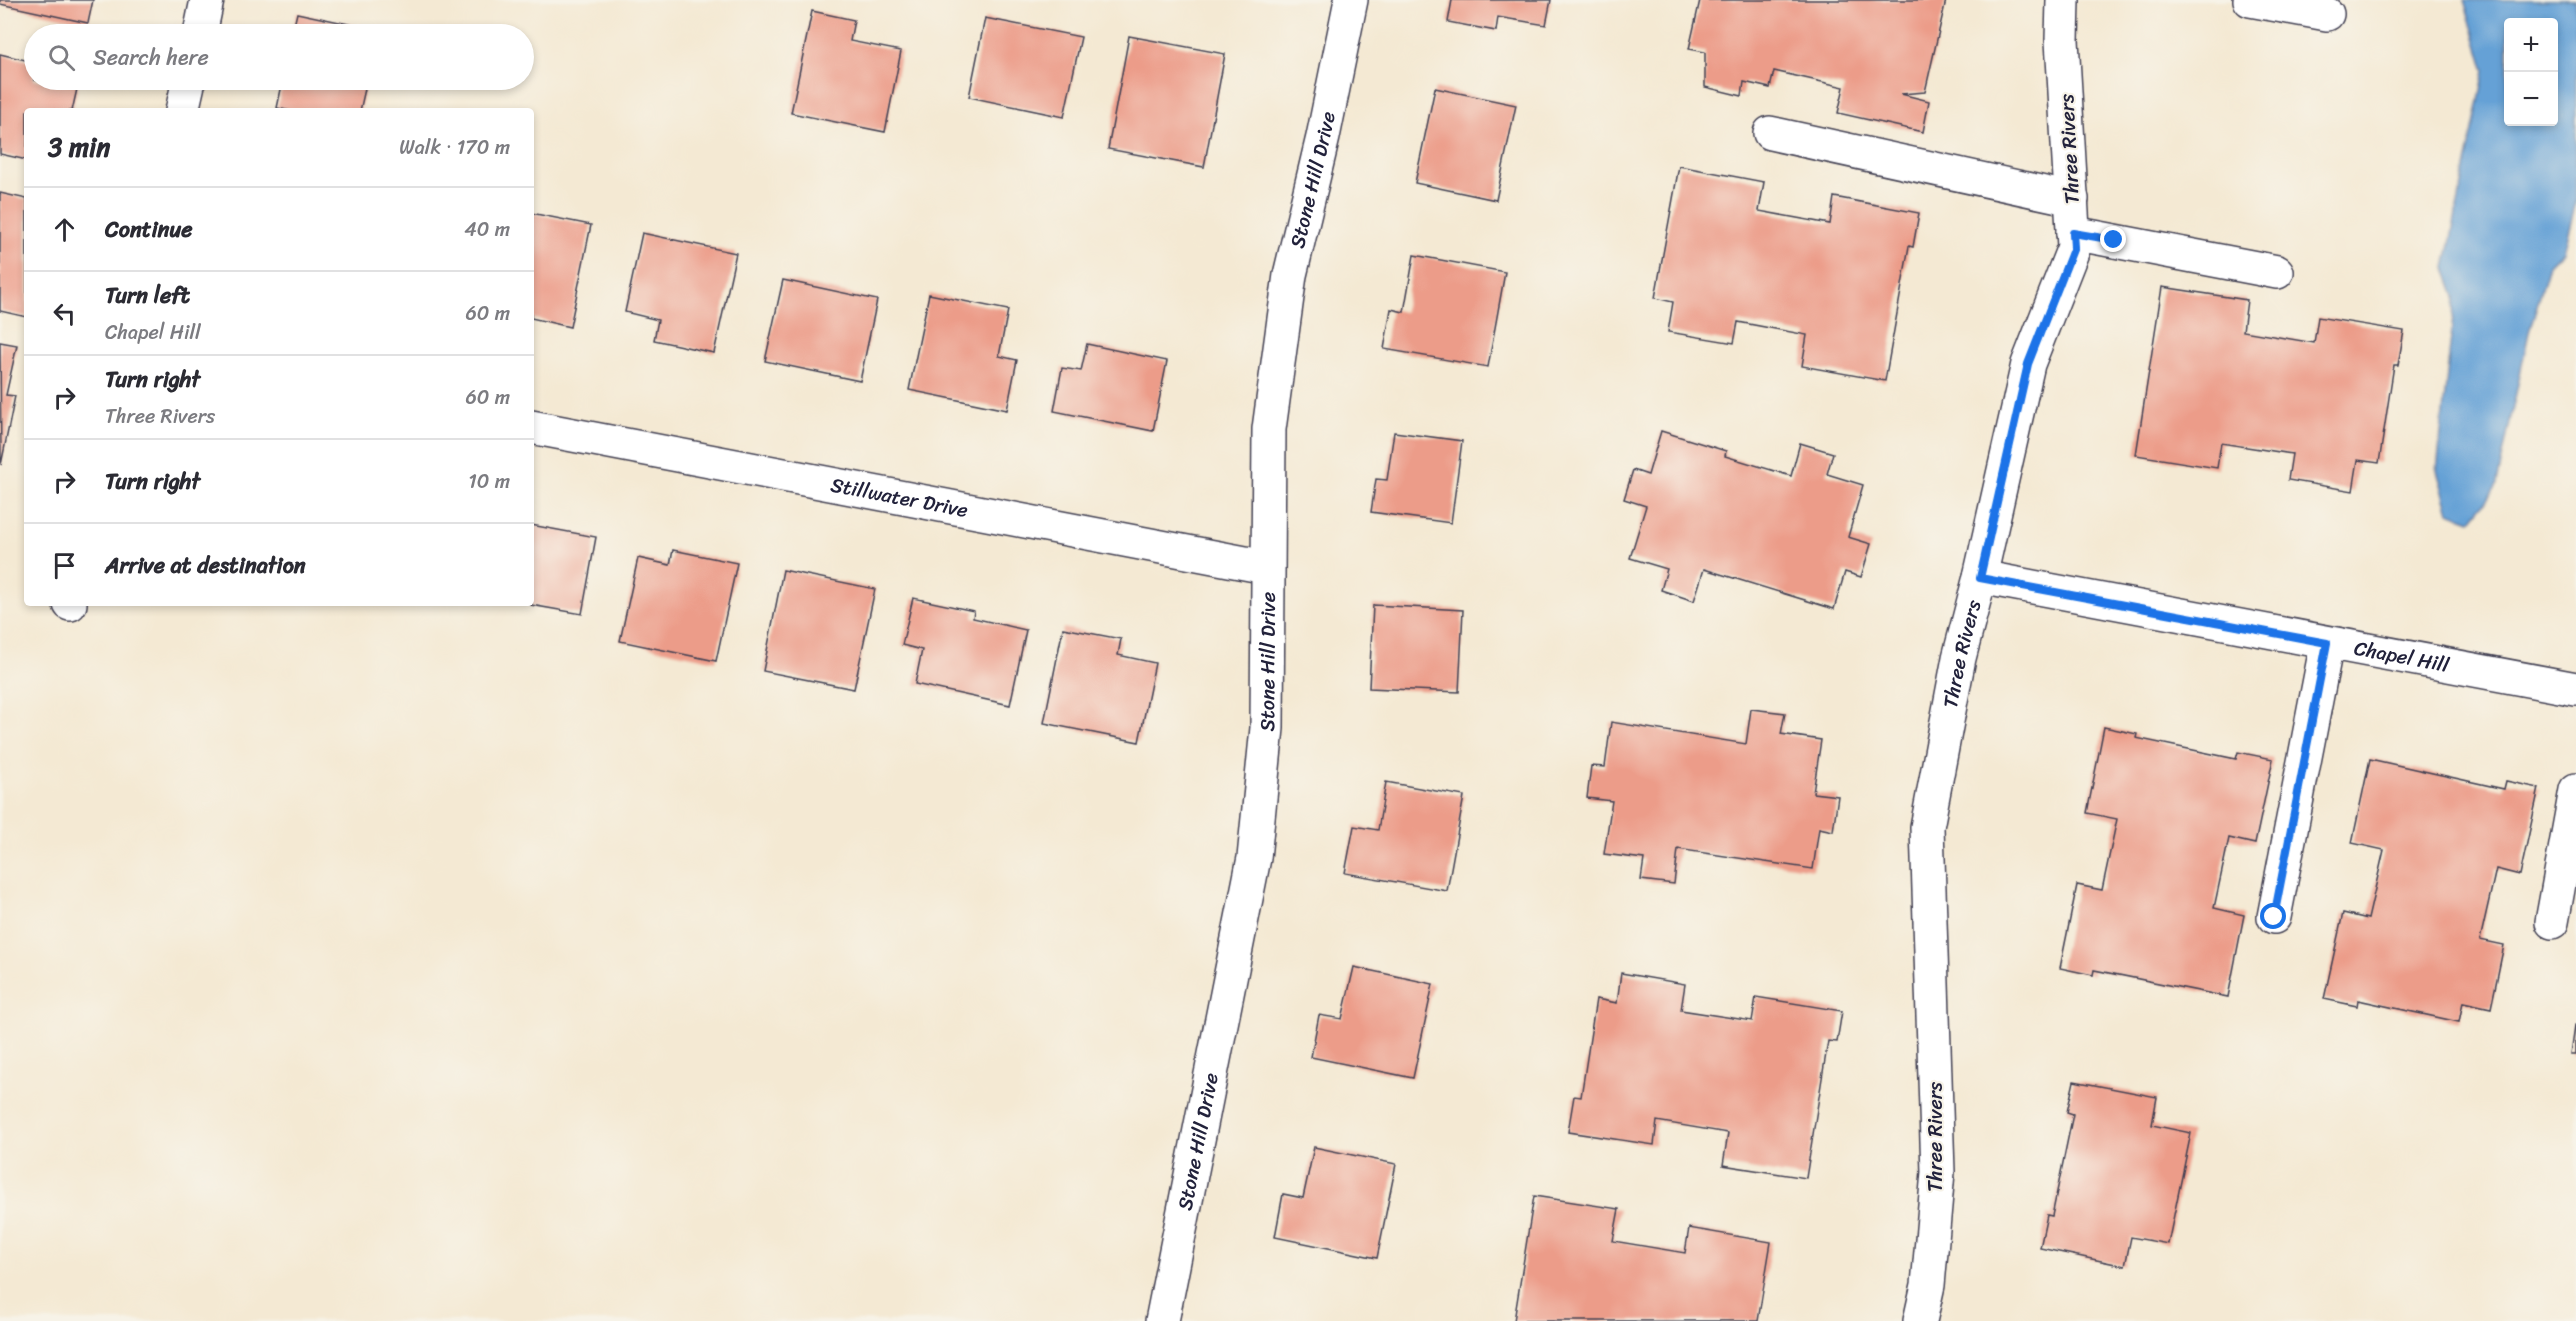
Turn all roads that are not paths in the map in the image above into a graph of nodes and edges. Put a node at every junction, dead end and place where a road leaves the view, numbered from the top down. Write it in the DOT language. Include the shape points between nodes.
graph roads {
  1 [pos="207,0"];
  2 [pos="1351,0"];
  3 [pos="2063,0"];
  4 [pos="2250,0"];
  5 [pos="2326,14"];
  6 [pos="202,24"];
  7 [pos="187,90"];
  8 [pos="183,108"];
  9 [pos="1770,133"];
  10 [pos="2072,199"];
  11 [pos="2073,233"];
  12 [pos="2277,272"];
  13 [pos="534,428"];
  14 [pos="1266,567"];
  15 [pos="1980,578"];
  16 [pos="2327,643"];
  17 [pos="2576,689"];
  18 [pos="2576,790"];
  19 [pos="2274,917"];
  20 [pos="2552,922"];
  21 [pos="1162,1321"];
  22 [pos="1920,1321"];
  1 -- 6 [label="street"];
  2 -- 14 [label="street, Stone Hill Drive" via="1290,275 1269,429"];
  3 -- 10 [label="street, Three Rivers"];
  4 -- 5 [label="street"];
  7 -- 8 [label="street"];
  9 -- 10 [label="street"];
  10 -- 11 [label="street, Three Rivers"];
  11 -- 12 [label="street"];
  11 -- 15 [label="street, Three Rivers" via="2074,247 2028,364"];
  13 -- 14 [label="street, Stillwater Drive"];
  14 -- 21 [label="street, Stone Hill Drive" via="1267,728 1254,858"];
  15 -- 16 [label="street, Chapel Hill"];
  15 -- 22 [label="street, Three Rivers" via="1959,657 1927,827 1938,1172 1928,1284"];
  16 -- 17 [label="street, Chapel Hill"];
  16 -- 19 [label="street"];
  18 -- 20 [label="street"];
}
